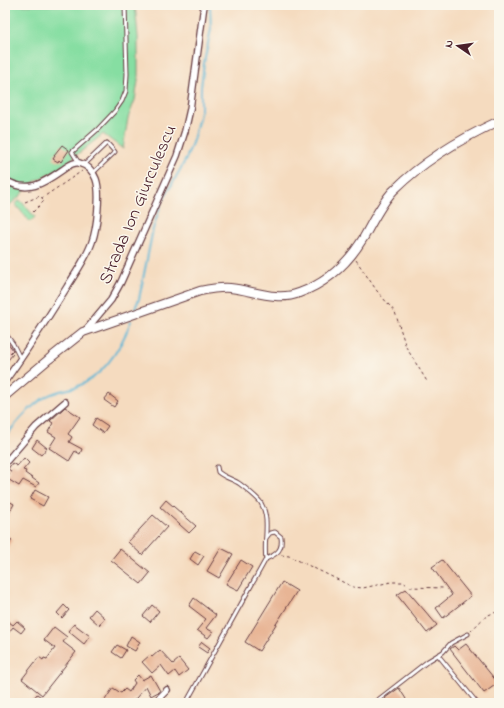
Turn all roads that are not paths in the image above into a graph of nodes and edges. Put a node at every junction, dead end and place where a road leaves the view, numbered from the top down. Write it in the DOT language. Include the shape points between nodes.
graph roads {
  1 [pos="125,5"];
  2 [pos="204,5"];
  3 [pos="499,120"];
  4 [pos="83,165"];
  5 [pos="93,173"];
  6 [pos="5,180"];
  7 [pos="83,332"];
  8 [pos="5,333"];
  9 [pos="21,360"];
  10 [pos="5,381"];
  11 [pos="5,396"];
  12 [pos="65,402"];
  13 [pos="5,463"];
  14 [pos="218,467"];
  15 [pos="265,541"];
  16 [pos="266,559"];
  17 [pos="468,634"];
  18 [pos="438,655"];
  19 [pos="167,690"];
  20 [pos="154,703"];
  21 [pos="186,703"];
  22 [pos="374,703"];
  23 [pos="476,703"];
  1 -- 4 [label="lane" via="126,91 115,112 72,152"];
  2 -- 7 [label="street, Strada Ion Giurculescu" via="190,109 177,156 121,282 111,300"];
  3 -- 7 [label="main road" via="462,140 397,188 381,207 353,254 326,279 314,286 297,294 285,296 214,288"];
  4 -- 5 [label="street"];
  4 -- 5 [label="lane" via="107,143 115,152"];
  4 -- 6 [label="street" via="73,163 37,185 16,186"];
  5 -- 9 [label="street" via="98,189 98,210 92,242 80,266"];
  7 -- 11 [label="main road"];
  8 -- 9 [label="lane"];
  9 -- 10 [label="street"];
  12 -- 13 [label="street" via="36,427"];
  14 -- 15 [label="lane" via="218,472 240,483 261,502 266,516"];
  15 -- 16 [label="lane"];
  15 -- 16 [label="lane" via="270,533 275,532 282,537 277,554"];
  16 -- 21 [label="lane"];
  17 -- 18 [label="lane"];
  18 -- 22 [label="lane"];
  18 -- 23 [label="lane"];
  19 -- 20 [label="street"];
}
